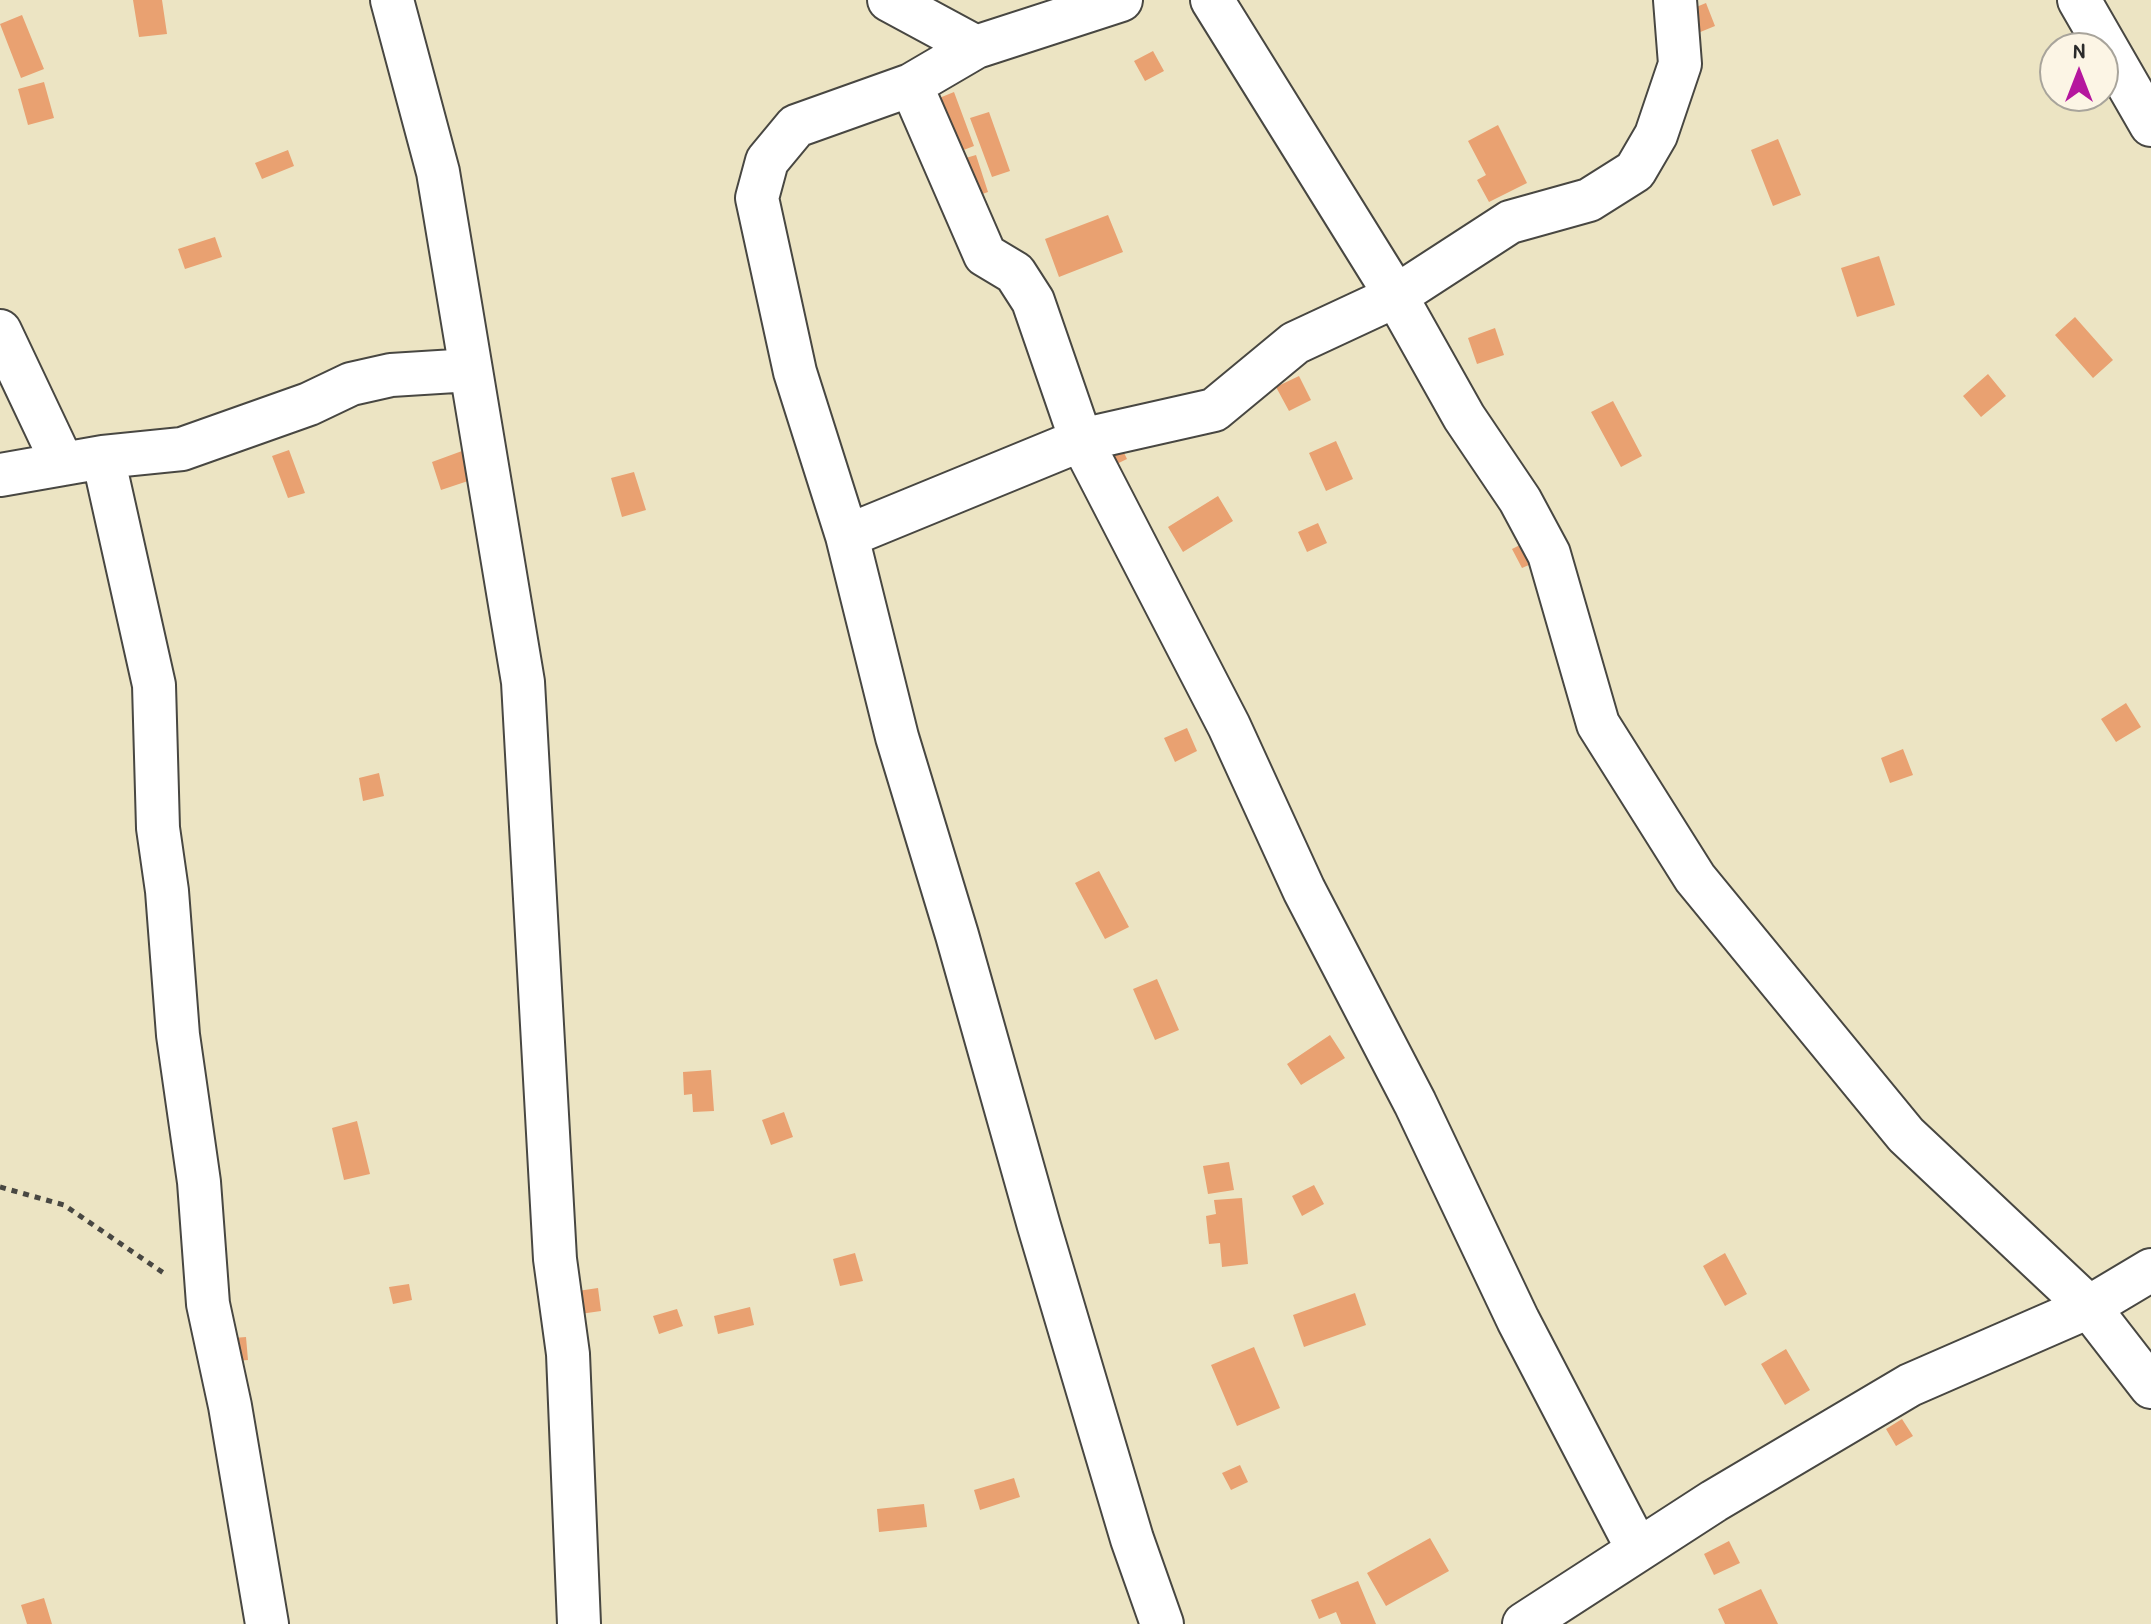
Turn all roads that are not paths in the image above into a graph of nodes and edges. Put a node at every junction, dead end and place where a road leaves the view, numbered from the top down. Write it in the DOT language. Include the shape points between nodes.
graph roads {
  1 [pos="392,0"];
  2 [pos="889,0"];
  3 [pos="1121,0"];
  4 [pos="1212,0"];
  5 [pos="1675,0"];
  6 [pos="2079,0"];
  7 [pos="976,47"];
  8 [pos="911,85"];
  9 [pos="2151,125"];
  10 [pos="1396,296"];
  11 [pos="0,331"];
  12 [pos="471,370"];
  13 [pos="1081,440"];
  14 [pos="83,460"];
  15 [pos="0,475"];
  16 [pos="847,536"];
  17 [pos="2151,1270"];
  18 [pos="2089,1307"];
  19 [pos="2151,1387"];
  20 [pos="1638,1550"];
  21 [pos="267,1624"];
  22 [pos="579,1624"];
  23 [pos="1162,1624"];
  24 [pos="1524,1624"];
  1 -- 12 [label="street" via="438,172"];
  2 -- 7 [label="street"];
  3 -- 7 [label="street"];
  4 -- 10 [label="street"];
  5 -- 10 [label="street" via="1680,64 1656,135 1635,171 1589,200 1510,222"];
  6 -- 9 [label="street"];
  7 -- 8 [label="street"];
  8 -- 13 [label="street" via="985,255 1015,273 1033,301"];
  8 -- 16 [label="street" via="796,126 767,161 757,198 795,372"];
  10 -- 13 [label="street" via="1295,343 1214,410"];
  10 -- 18 [label="street" via="1549,554 1598,724 1695,878 1906,1135"];
  11 -- 14 [label="street"];
  12 -- 14 [label="street" via="391,375 351,384 182,449"];
  12 -- 22 [label="street" via="523,682 555,1259 568,1354"];
  13 -- 16 [label="street"];
  13 -- 20 [label="street" via="1229,726 1304,890 1415,1103 1518,1320"];
  14 -- 15 [label="street"];
  14 -- 21 [label="street" via="154,685 158,828 208,1304"];
  16 -- 23 [label="street" via="897,737 1132,1539"];
  17 -- 18 [label="street"];
  18 -- 19 [label="street"];
  18 -- 20 [label="street" via="1910,1385"];
  20 -- 24 [label="street"];
}
